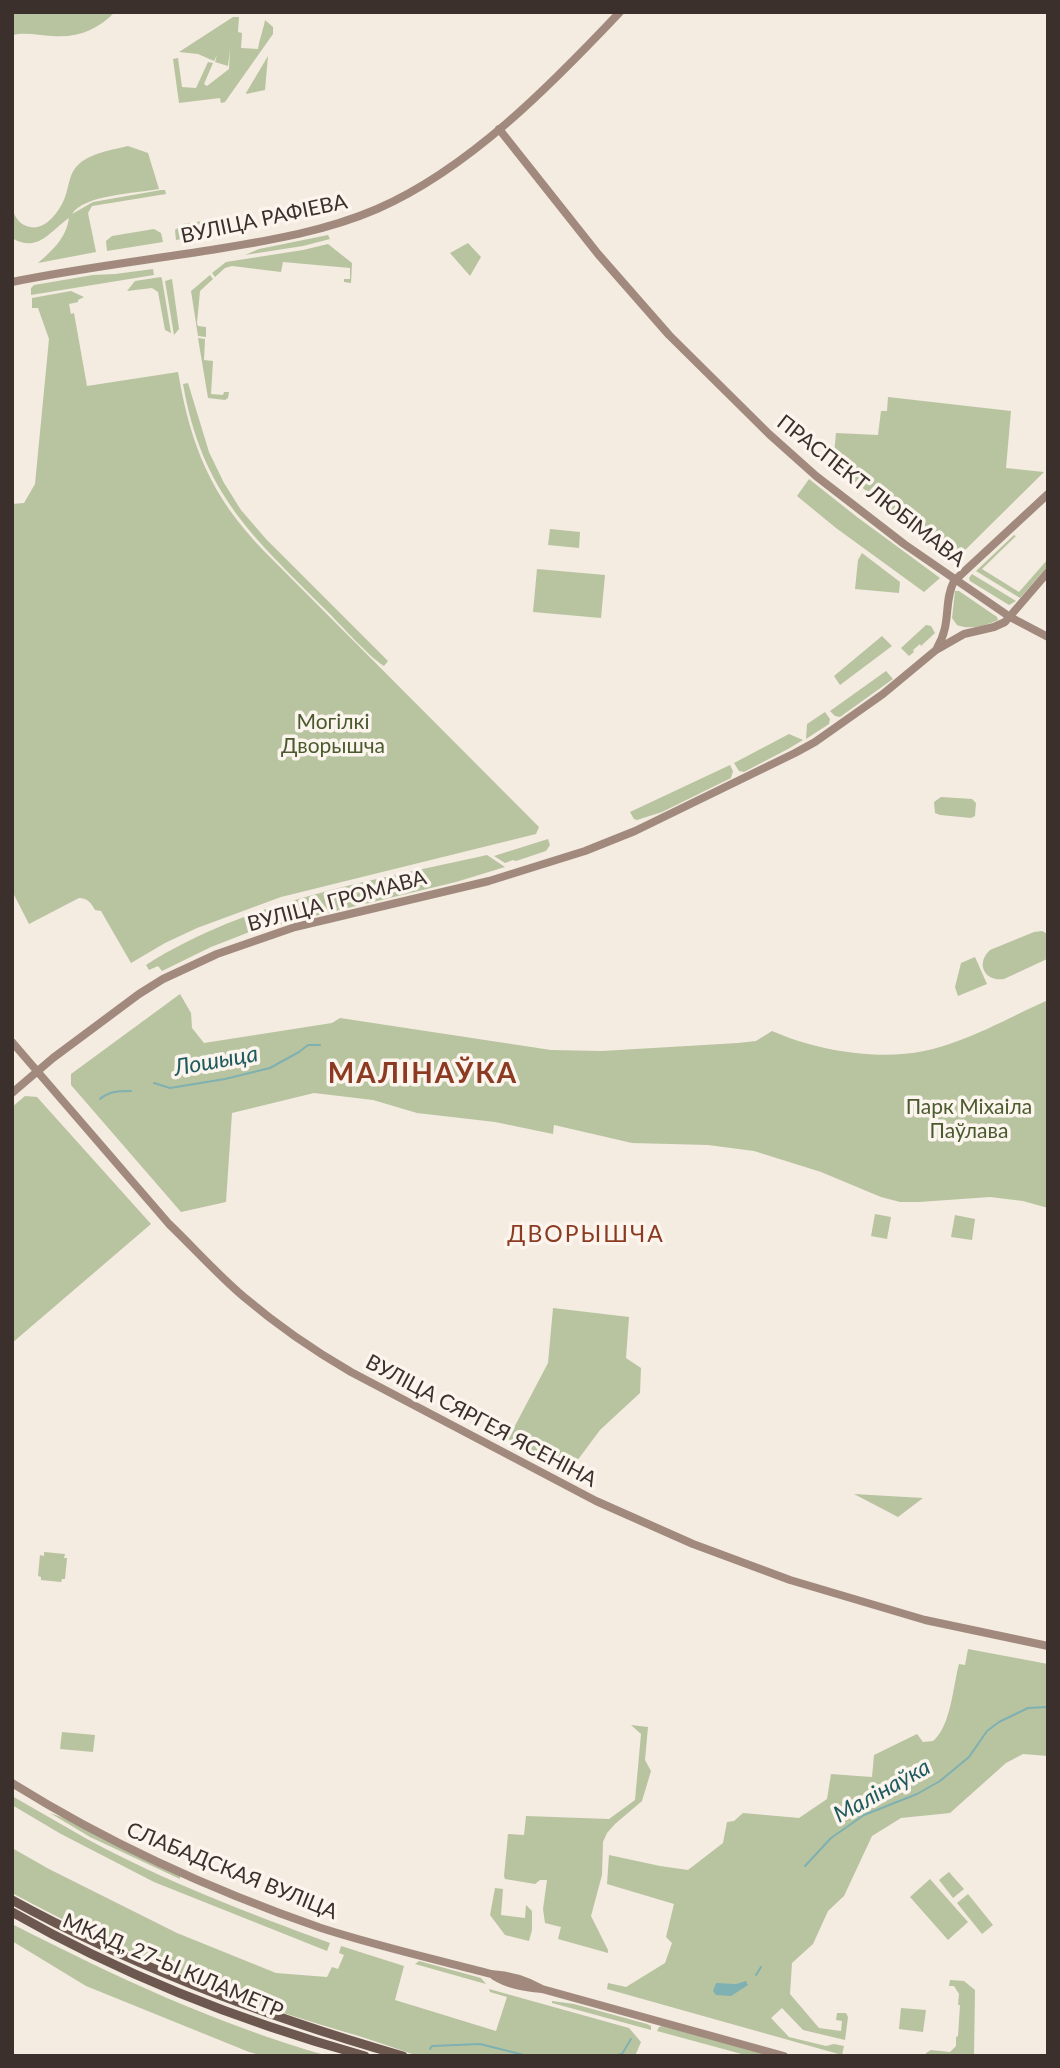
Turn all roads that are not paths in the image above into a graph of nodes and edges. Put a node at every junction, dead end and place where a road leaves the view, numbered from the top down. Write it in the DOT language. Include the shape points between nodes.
graph roads {
  1 [pos="620,12"];
  2 [pos="499,129"];
  3 [pos="12,282"];
  4 [pos="1048,494"];
  5 [pos="1048,572"];
  6 [pos="955,580"];
  7 [pos="948,611"];
  8 [pos="1010,617"];
  9 [pos="969,632"];
  10 [pos="1048,637"];
  11 [pos="936,650"];
  12 [pos="12,1042"];
  13 [pos="37,1071"];
  14 [pos="12,1093"];
  15 [pos="1048,1646"];
  16 [pos="12,1783"];
  17 [pos="12,1900"];
  18 [pos="12,1912"];
  19 [pos="365,2056"];
  20 [pos="403,2056"];
  21 [pos="784,2056"];
  1 -- 2 [label="main road, ВУЛІЦА РАФІЕВА"];
  2 -- 3 [label="main road, ВУЛІЦА РАФІЕВА" via="408,194 344,222 242,245"];
  2 -- 6 [label="main road, ПРАСПЕКТ ЛЮБІМАВА" via="598,254 684,352 813,473"];
  4 -- 6 [label="main road"];
  5 -- 8 [label="main road"];
  6 -- 7 [label="main road"];
  6 -- 8 [label="main road, ПРАСПЕКТ ЛЮБІМАВА"];
  7 -- 9 [label="main road" via="955,627"];
  7 -- 11 [label="main road" via="946,630"];
  8 -- 9 [label="main road, ВУЛІЦА ГРОМАВА" via="1000,625"];
  8 -- 10 [label="main road, ПРАСПЕКТ ЛЮБІМАВА"];
  9 -- 11 [label="main road, ВУЛІЦА ГРОМАВА"];
  11 -- 13 [label="main road, ВУЛІЦА ГРОМАВА" via="801,750 635,831 489,881 295,927 217,954 139,994"];
  12 -- 13 [label="main road, ВУЛІЦА СЯРГЕЯ ЯСЕНІНА"];
  13 -- 14 [label="main road, ВУЛІЦА ГРОМАВА"];
  13 -- 15 [label="main road, ВУЛІЦА СЯРГЕЯ ЯСЕНІНА" via="169,1224 242,1295 362,1379 596,1501 693,1544 790,1580 913,1616"];
  16 -- 21 [label="main road, СЛАБАДСКАЯ ВУЛІЦА" via="106,1837 263,1906 372,1944 504,1975"];
  17 -- 20 [label="highway, МКАД, 27-Ы КІЛАМЕТР" via="87,1939 215,1995"];
  18 -- 19 [label="highway, МКАД, 27-Ы КІЛАМЕТР" via="60,1939 206,2003"];
}
